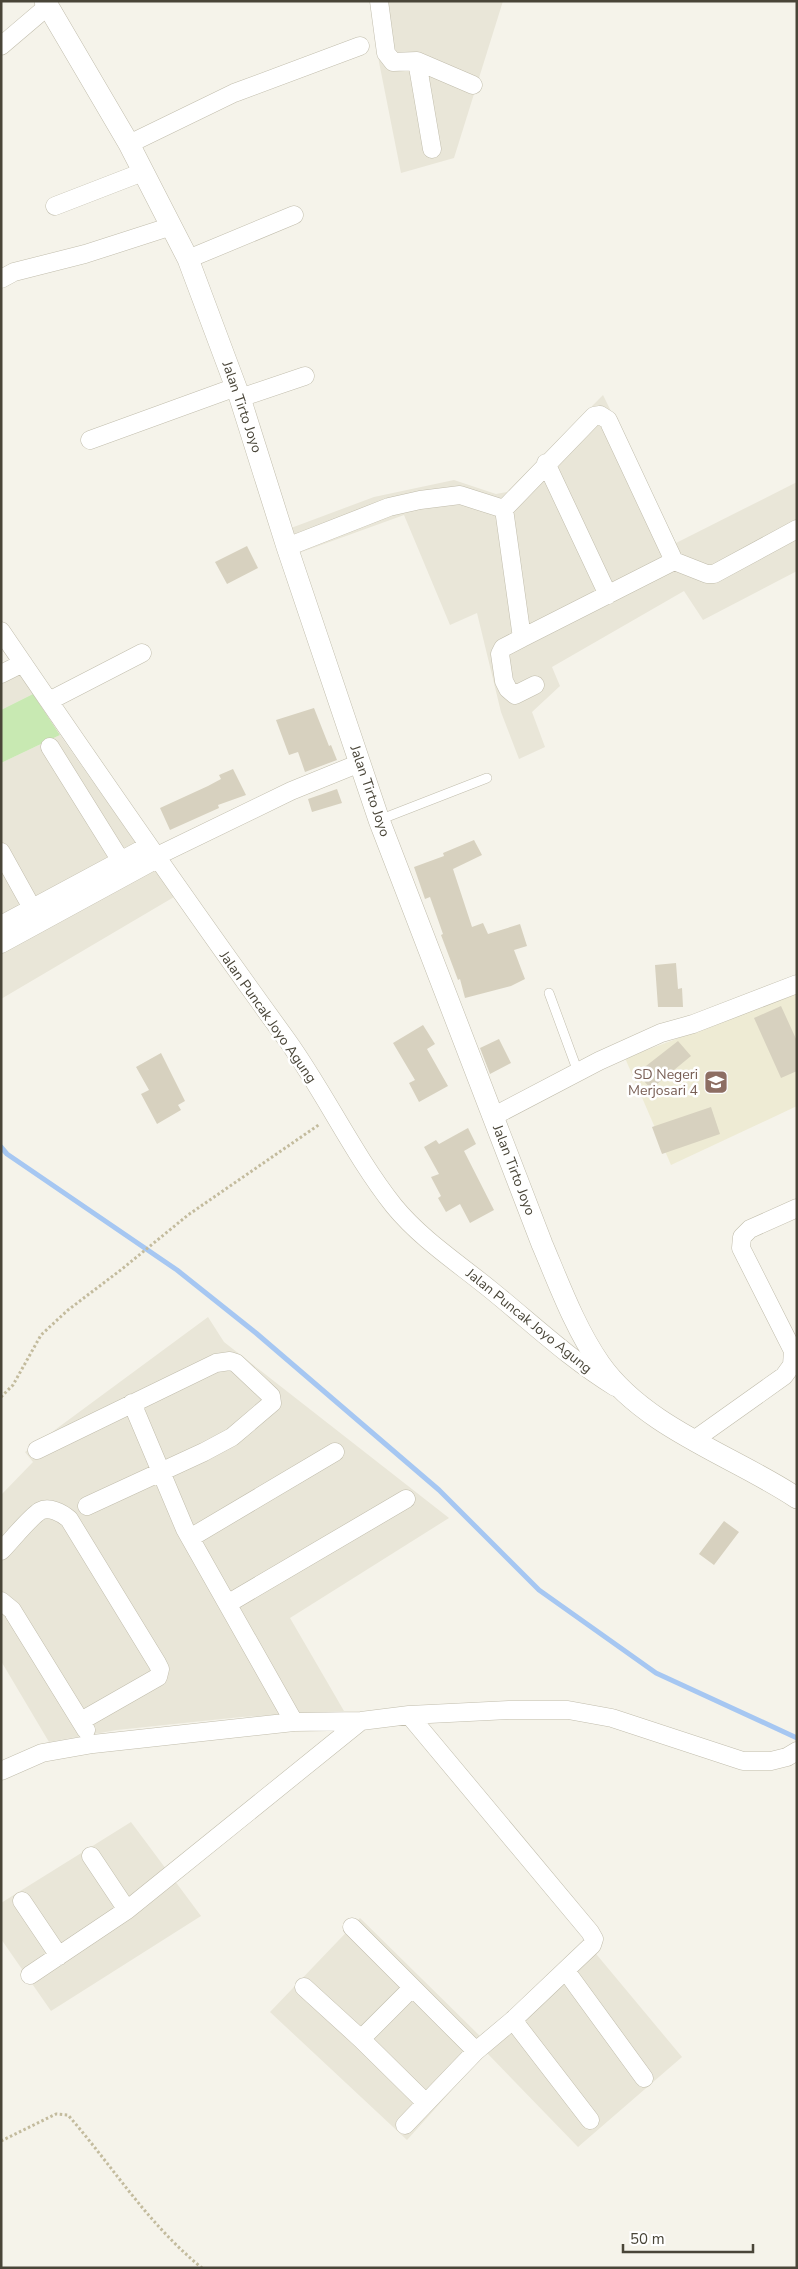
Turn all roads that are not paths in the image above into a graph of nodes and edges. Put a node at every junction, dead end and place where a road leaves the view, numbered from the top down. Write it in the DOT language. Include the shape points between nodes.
graph roads {
  1 [pos="379,1"];
  2 [pos="47,4"];
  3 [pos="1,46"];
  4 [pos="360,46"];
  5 [pos="417,61"];
  6 [pos="473,85"];
  7 [pos="129,144"];
  8 [pos="432,149"];
  9 [pos="144,172"];
  10 [pos="55,206"];
  11 [pos="294,215"];
  12 [pos="172,226"];
  13 [pos="188,259"];
  14 [pos="1,279"];
  15 [pos="305,376"];
  16 [pos="238,393"];
  17 [pos="90,440"];
  18 [pos="546,463"];
  19 [pos="504,509"];
  20 [pos="797,528"];
  21 [pos="286,547"];
  22 [pos="674,561"];
  23 [pos="608,595"];
  24 [pos="1,631"];
  25 [pos="522,638"];
  26 [pos="142,653"];
  27 [pos="23,663"];
  28 [pos="1,674"];
  29 [pos="535,685"];
  30 [pos="49,701"];
  31 [pos="50,747"];
  32 [pos="360,764"];
  33 [pos="487,778"];
  34 [pos="379,820"];
  35 [pos="1,852"];
  36 [pos="154,854"];
  37 [pos="121,861"];
  38 [pos="37,916"];
  39 [pos="1,925"];
  40 [pos="1,944"];
  41 [pos="797,984"];
  42 [pos="549,994"];
  43 [pos="578,1072"];
  44 [pos="494,1116"];
  45 [pos="797,1208"];
  46 [pos="628,1395"];
  47 [pos="132,1403"];
  48 [pos="694,1440"];
  49 [pos="38,1450"];
  50 [pos="335,1452"];
  51 [pos="161,1472"];
  52 [pos="797,1498"];
  53 [pos="406,1499"];
  54 [pos="87,1506"];
  55 [pos="190,1538"];
  56 [pos="1,1551"];
  57 [pos="1,1601"];
  58 [pos="229,1603"];
  59 [pos="409,1715"];
  60 [pos="81,1720"];
  61 [pos="362,1721"];
  62 [pos="294,1722"];
  63 [pos="93,1744"];
  64 [pos="797,1751"];
  65 [pos="1,1771"];
  66 [pos="91,1856"];
  67 [pos="22,1901"];
  68 [pos="127,1910"];
  69 [pos="352,1927"];
  70 [pos="59,1956"];
  71 [pos="566,1971"];
  72 [pos="30,1976"];
  73 [pos="304,1987"];
  74 [pos="412,1988"];
  75 [pos="513,2020"];
  76 [pos="361,2039"];
  77 [pos="476,2051"];
  78 [pos="644,2078"];
  79 [pos="426,2103"];
  80 [pos="590,2120"];
  81 [pos="405,2125"];
  1 -- 5 [label="street" via="389,59 393,62"];
  2 -- 3 [label="street"];
  2 -- 7 [label="street, Jalan Tirto Joyo"];
  4 -- 7 [label="street" via="234,93"];
  5 -- 6 [label="street"];
  5 -- 8 [label="street"];
  7 -- 9 [label="street, Jalan Tirto Joyo"];
  9 -- 10 [label="street"];
  9 -- 12 [label="street, Jalan Tirto Joyo"];
  11 -- 13 [label="street"];
  12 -- 13 [label="street, Jalan Tirto Joyo"];
  12 -- 14 [label="street" via="85,254 14,272"];
  13 -- 16 [label="street, Jalan Tirto Joyo"];
  15 -- 16 [label="street"];
  16 -- 17 [label="street"];
  16 -- 21 [label="street, Jalan Tirto Joyo"];
  18 -- 19 [label="street"];
  18 -- 22 [label="street" via="594,416 604,416"];
  18 -- 23 [label="street"];
  19 -- 21 [label="street" via="460,495 420,500 390,507"];
  19 -- 25 [label="street"];
  20 -- 22 [label="street" via="714,574"];
  21 -- 32 [label="street, Jalan Tirto Joyo"];
  22 -- 23 [label="street"];
  23 -- 25 [label="street"];
  24 -- 27 [label="street, Jalan Puncak Joyo Agung"];
  25 -- 29 [label="street" via="503,648 500,654 504,681 515,695"];
  26 -- 30 [label="street"];
  27 -- 28 [label="street"];
  27 -- 30 [label="street, Jalan Puncak Joyo Agung"];
  30 -- 36 [label="street, Jalan Puncak Joyo Agung"];
  31 -- 37 [label="street"];
  32 -- 34 [label="street, Jalan Tirto Joyo"];
  32 -- 36 [label="street" via="291,790"];
  33 -- 34 [label="lane"];
  34 -- 44 [label="street, Jalan Tirto Joyo"];
  35 -- 38 [label="street"];
  36 -- 37 [label="street"];
  36 -- 38 [label="street"];
  36 -- 46 [label="street, Jalan Puncak Joyo Agung" via="301,1060 333,1115 395,1206 412,1225 563,1352"];
  37 -- 38 [label="street"];
  38 -- 39 [label="street"];
  38 -- 40 [label="street"];
  41 -- 43 [label="street" via="661,1033"];
  42 -- 43 [label="lane"];
  43 -- 44 [label="street"];
  44 -- 46 [label="street, Jalan Tirto Joyo" via="566,1299 601,1365"];
  45 -- 48 [label="street" via="750,1229 742,1238 742,1248 793,1351 792,1365 784,1376"];
  46 -- 48 [label="street, Jalan Tirto Joyo"];
  47 -- 49 [label="street"];
  47 -- 51 [label="street"];
  47 -- 51 [label="street" via="224,1361 236,1363 271,1396 272,1403 232,1436"];
  48 -- 52 [label="street, Jalan Tirto Joyo"];
  50 -- 55 [label="street"];
  51 -- 54 [label="street"];
  51 -- 55 [label="street"];
  53 -- 58 [label="street"];
  55 -- 58 [label="street"];
  56 -- 60 [label="street" via="40,1511 61,1512 69,1518 160,1669 158,1677"];
  57 -- 60 [label="street" via="12,1610"];
  58 -- 62 [label="street"];
  59 -- 61 [label="street"];
  59 -- 64 [label="street" via="568,1710 612,1718 743,1762 771,1761"];
  59 -- 71 [label="street" via="590,1932 594,1939 592,1945"];
  60 -- 63 [label="street"];
  61 -- 62 [label="street"];
  61 -- 68 [label="street"];
  62 -- 63 [label="street"];
  63 -- 65 [label="street" via="42,1753"];
  66 -- 68 [label="street"];
  67 -- 70 [label="street"];
  68 -- 70 [label="street"];
  69 -- 74 [label="street"];
  70 -- 72 [label="street"];
  71 -- 75 [label="street"];
  71 -- 78 [label="street"];
  73 -- 76 [label="street"];
  74 -- 76 [label="street"];
  74 -- 77 [label="street"];
  75 -- 77 [label="street"];
  75 -- 80 [label="street"];
  76 -- 79 [label="street"];
  77 -- 79 [label="street"];
  79 -- 81 [label="street"];
}
